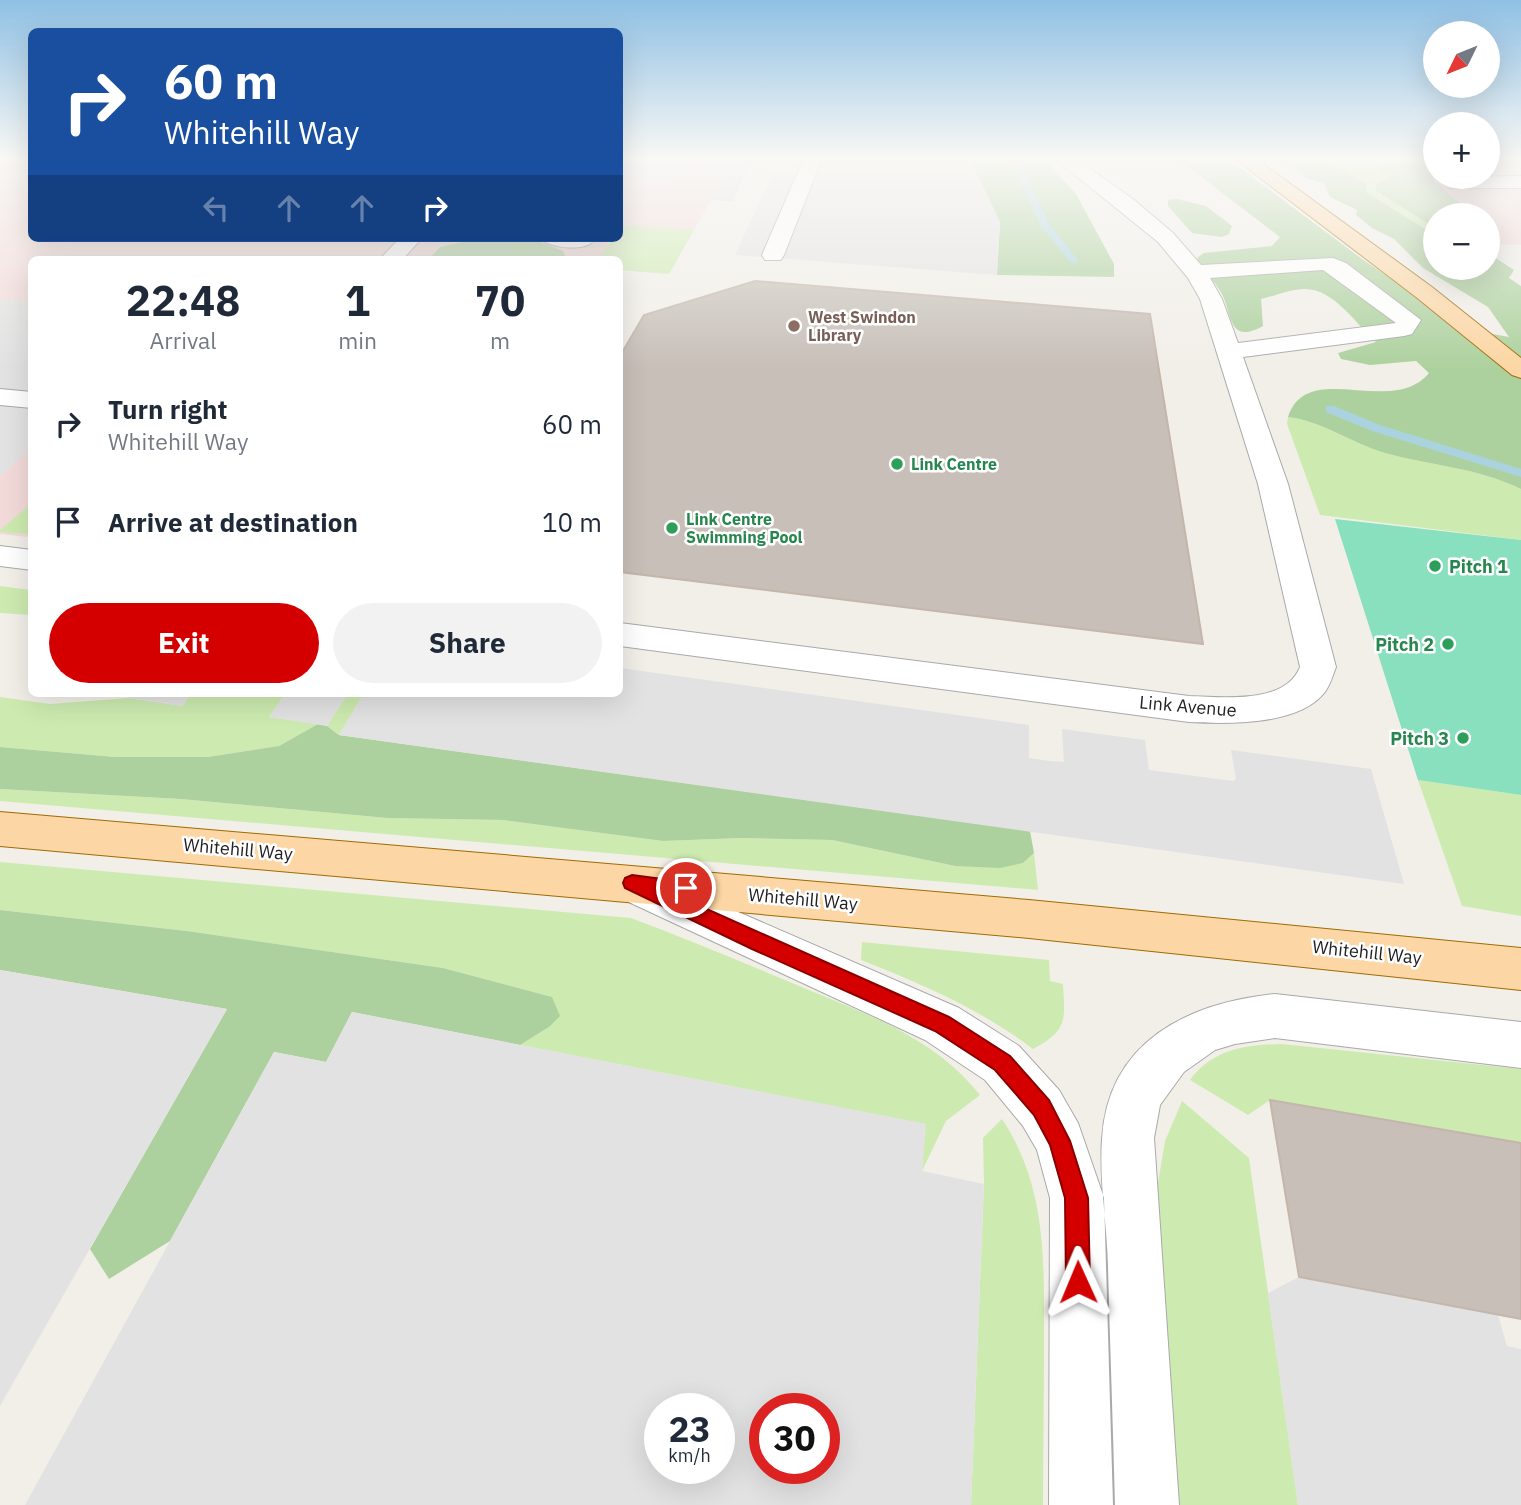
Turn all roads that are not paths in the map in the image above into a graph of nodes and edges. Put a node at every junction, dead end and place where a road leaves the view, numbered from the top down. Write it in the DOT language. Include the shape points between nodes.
graph roads {
  1 [pos="784,228"];
  2 [pos="1154,228"];
  3 [pos="1338,228"];
  4 [pos="408,242"];
  5 [pos="394,256"];
  6 [pos="773,256"];
  7 [pos="1197,272"];
  8 [pos="1230,351"];
  9 [pos="1521,370"];
  10 [pos="0,397"];
  11 [pos="28,400"];
  12 [pos="0,556"];
  13 [pos="28,560"];
  14 [pos="623,635"];
  15 [pos="0,829"];
  16 [pos="632,883"];
  17 [pos="1521,969"];
  18 [pos="1521,1045"];
  19 [pos="1081,1505"];
  20 [pos="1147,1505"];
  1 -- 6 [label="street"];
  2 -- 7 [label="street, Link Avenue"];
  3 -- 9 [label="main road"];
  4 -- 5 [label="street"];
  7 -- 8 [label="street, Link Avenue"];
  7 -- 8 [label="street" via="1325,263 1409,320 1404,329"];
  8 -- 14 [label="street, Link Avenue" via="1273,484 1318,667 1311,685 1277,705 1237,712 1189,709"];
  10 -- 11 [label="street"];
  12 -- 13 [label="street"];
  15 -- 16 [label="main road, Whitehill Way"];
  16 -- 17 [label="main road, Whitehill Way"];
  16 -- 19 [label="street" via="942,1024 1002,1063 1041,1108 1060,1141 1077,1198"];
  18 -- 20 [label="street" via="1275,1016 1210,1027 1164,1055 1142,1087 1128,1140"];
}
